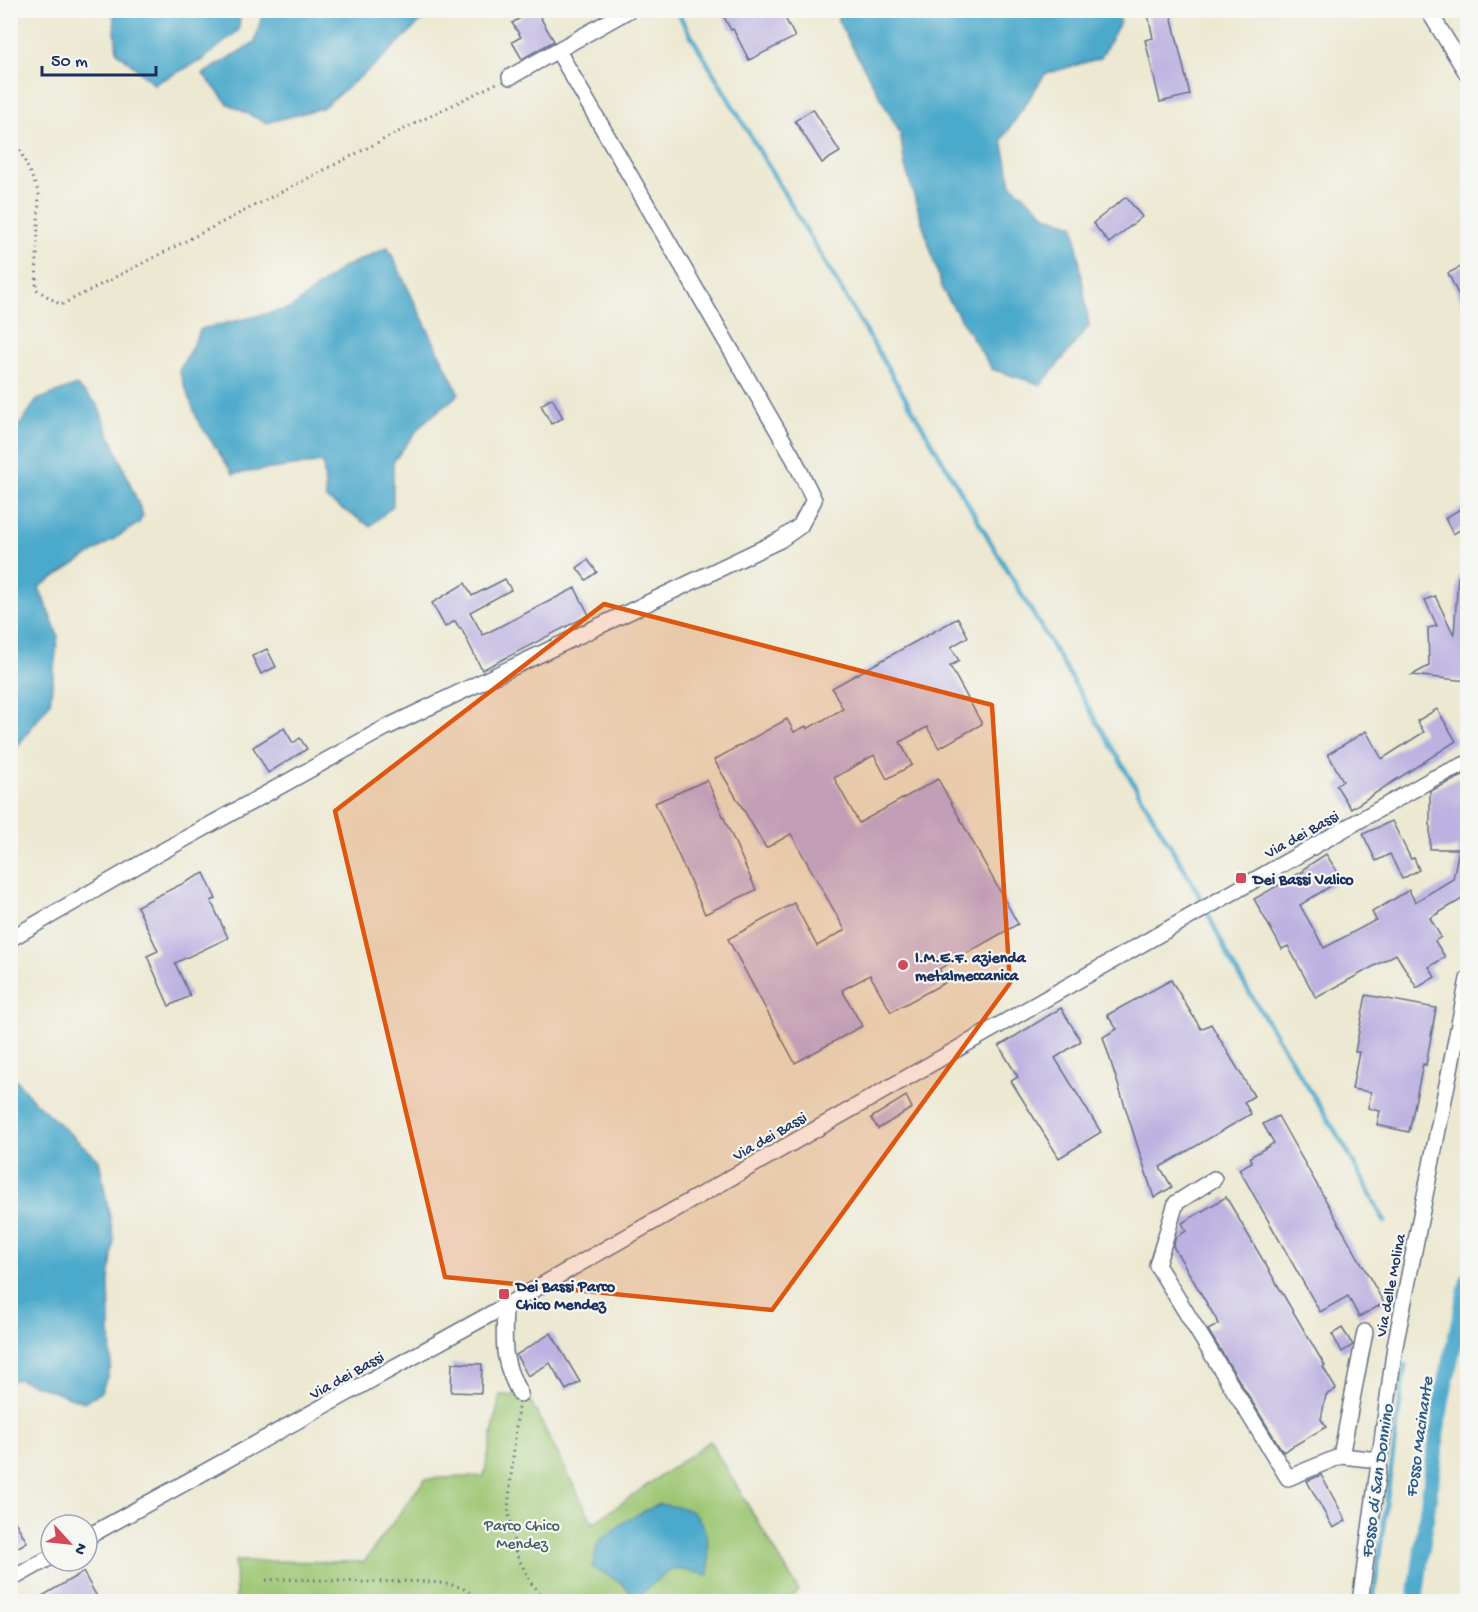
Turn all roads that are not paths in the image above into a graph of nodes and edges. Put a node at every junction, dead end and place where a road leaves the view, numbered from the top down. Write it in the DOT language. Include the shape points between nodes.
graph roads {
  1 [pos="628,10"];
  2 [pos="1428,10"];
  3 [pos="558,51"];
  4 [pos="1467,75"];
  5 [pos="510,77"];
  6 [pos="1467,763"];
  7 [pos="10,939"];
  8 [pos="1467,979"];
  9 [pos="1214,1179"];
  10 [pos="505,1306"];
  11 [pos="1365,1332"];
  12 [pos="520,1394"];
  13 [pos="1341,1456"];
  14 [pos="1379,1460"];
  15 [pos="99,1530"];
  16 [pos="39,1564"];
  17 [pos="10,1580"];
  18 [pos="1360,1602"];
  1 -- 3 [label="street"];
  2 -- 4 [label="street"];
  3 -- 5 [label="street"];
  3 -- 7 [label="street" via="794,459 814,500 800,526 780,540 385,728"];
  6 -- 10 [label="street, Via dei Bassi" via="1434,778"];
  8 -- 14 [label="street, Via delle Molina" via="1395,1347"];
  9 -- 13 [label="street" via="1176,1203 1157,1265 1288,1478"];
  10 -- 12 [label="street" via="506,1363"];
  10 -- 15 [label="street, Via dei Bassi"];
  11 -- 13 [label="street"];
  13 -- 14 [label="street"];
  14 -- 18 [label="street, Via delle Molina"];
  16 -- 17 [label="street"];
}
